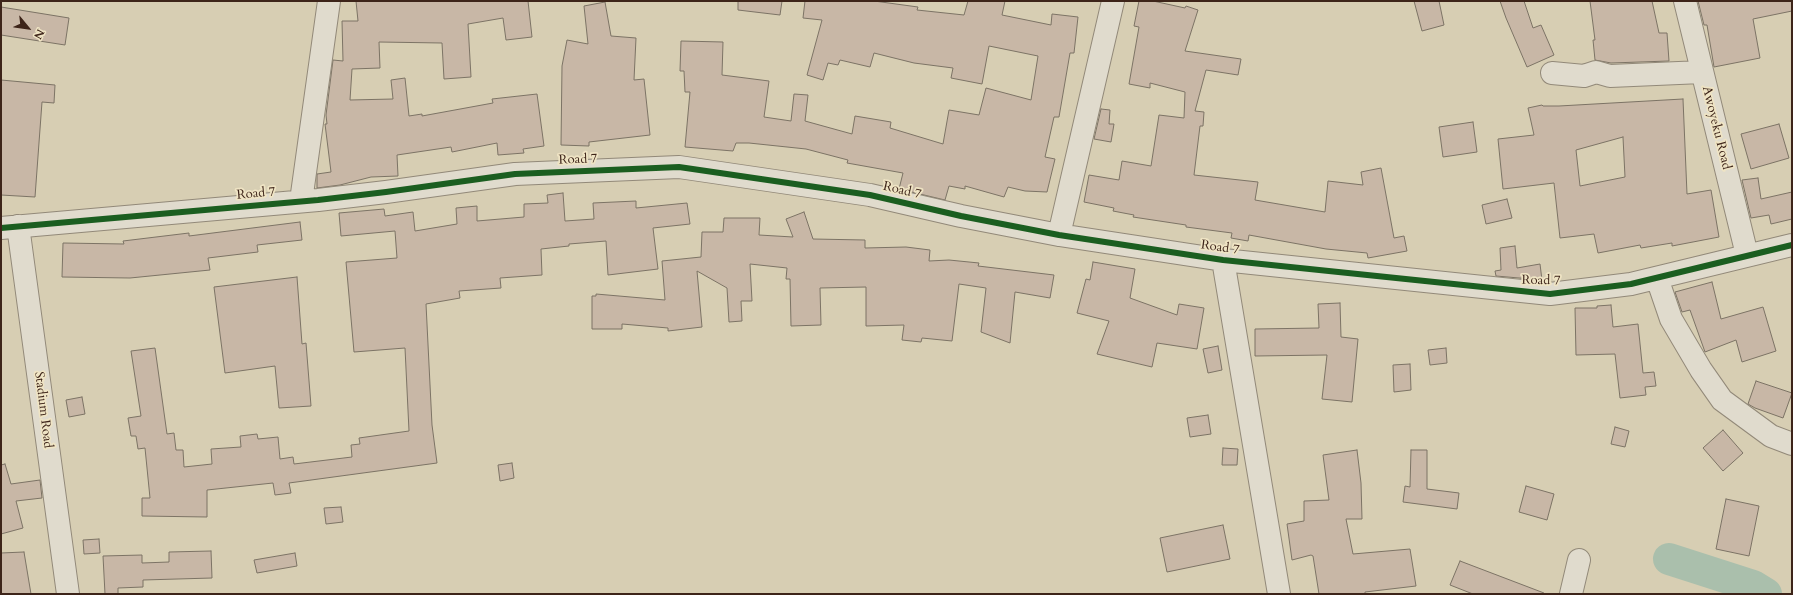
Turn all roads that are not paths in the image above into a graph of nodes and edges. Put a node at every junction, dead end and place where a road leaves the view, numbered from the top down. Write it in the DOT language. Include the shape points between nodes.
graph roads {
  1 [pos="329,1"];
  2 [pos="1113,1"];
  3 [pos="1685,1"];
  4 [pos="1702,72"];
  5 [pos="1552,73"];
  6 [pos="301,201"];
  7 [pos="10,227"];
  8 [pos="1059,235"];
  9 [pos="1792,245"];
  10 [pos="1747,256"];
  11 [pos="1223,260"];
  12 [pos="1657,278"];
  13 [pos="1792,444"];
  14 [pos="1579,560"];
  15 [pos="68,594"];
  16 [pos="1279,594"];
  17 [pos="1571,594"];
  1 -- 6 [label="street"];
  2 -- 8 [label="street"];
  3 -- 4 [label="street, Awoyeku Road"];
  4 -- 5 [label="street" via="1610,76 1596,72 1584,76"];
  4 -- 10 [label="street, Awoyeku Road"];
  6 -- 7 [label="street, Road 7"];
  6 -- 8 [label="street, Road 7" via="515,174 679,167 870,194 961,216"];
  7 -- 15 [label="street, Stadium Road"];
  8 -- 11 [label="street, Road 7"];
  9 -- 10 [label="street, Road 7"];
  10 -- 12 [label="street, Road 7"];
  11 -- 12 [label="street, Road 7" via="1550,294"];
  11 -- 16 [label="street"];
  12 -- 13 [label="street" via="1671,319 1722,400 1771,436"];
  14 -- 17 [label="street"];
}
